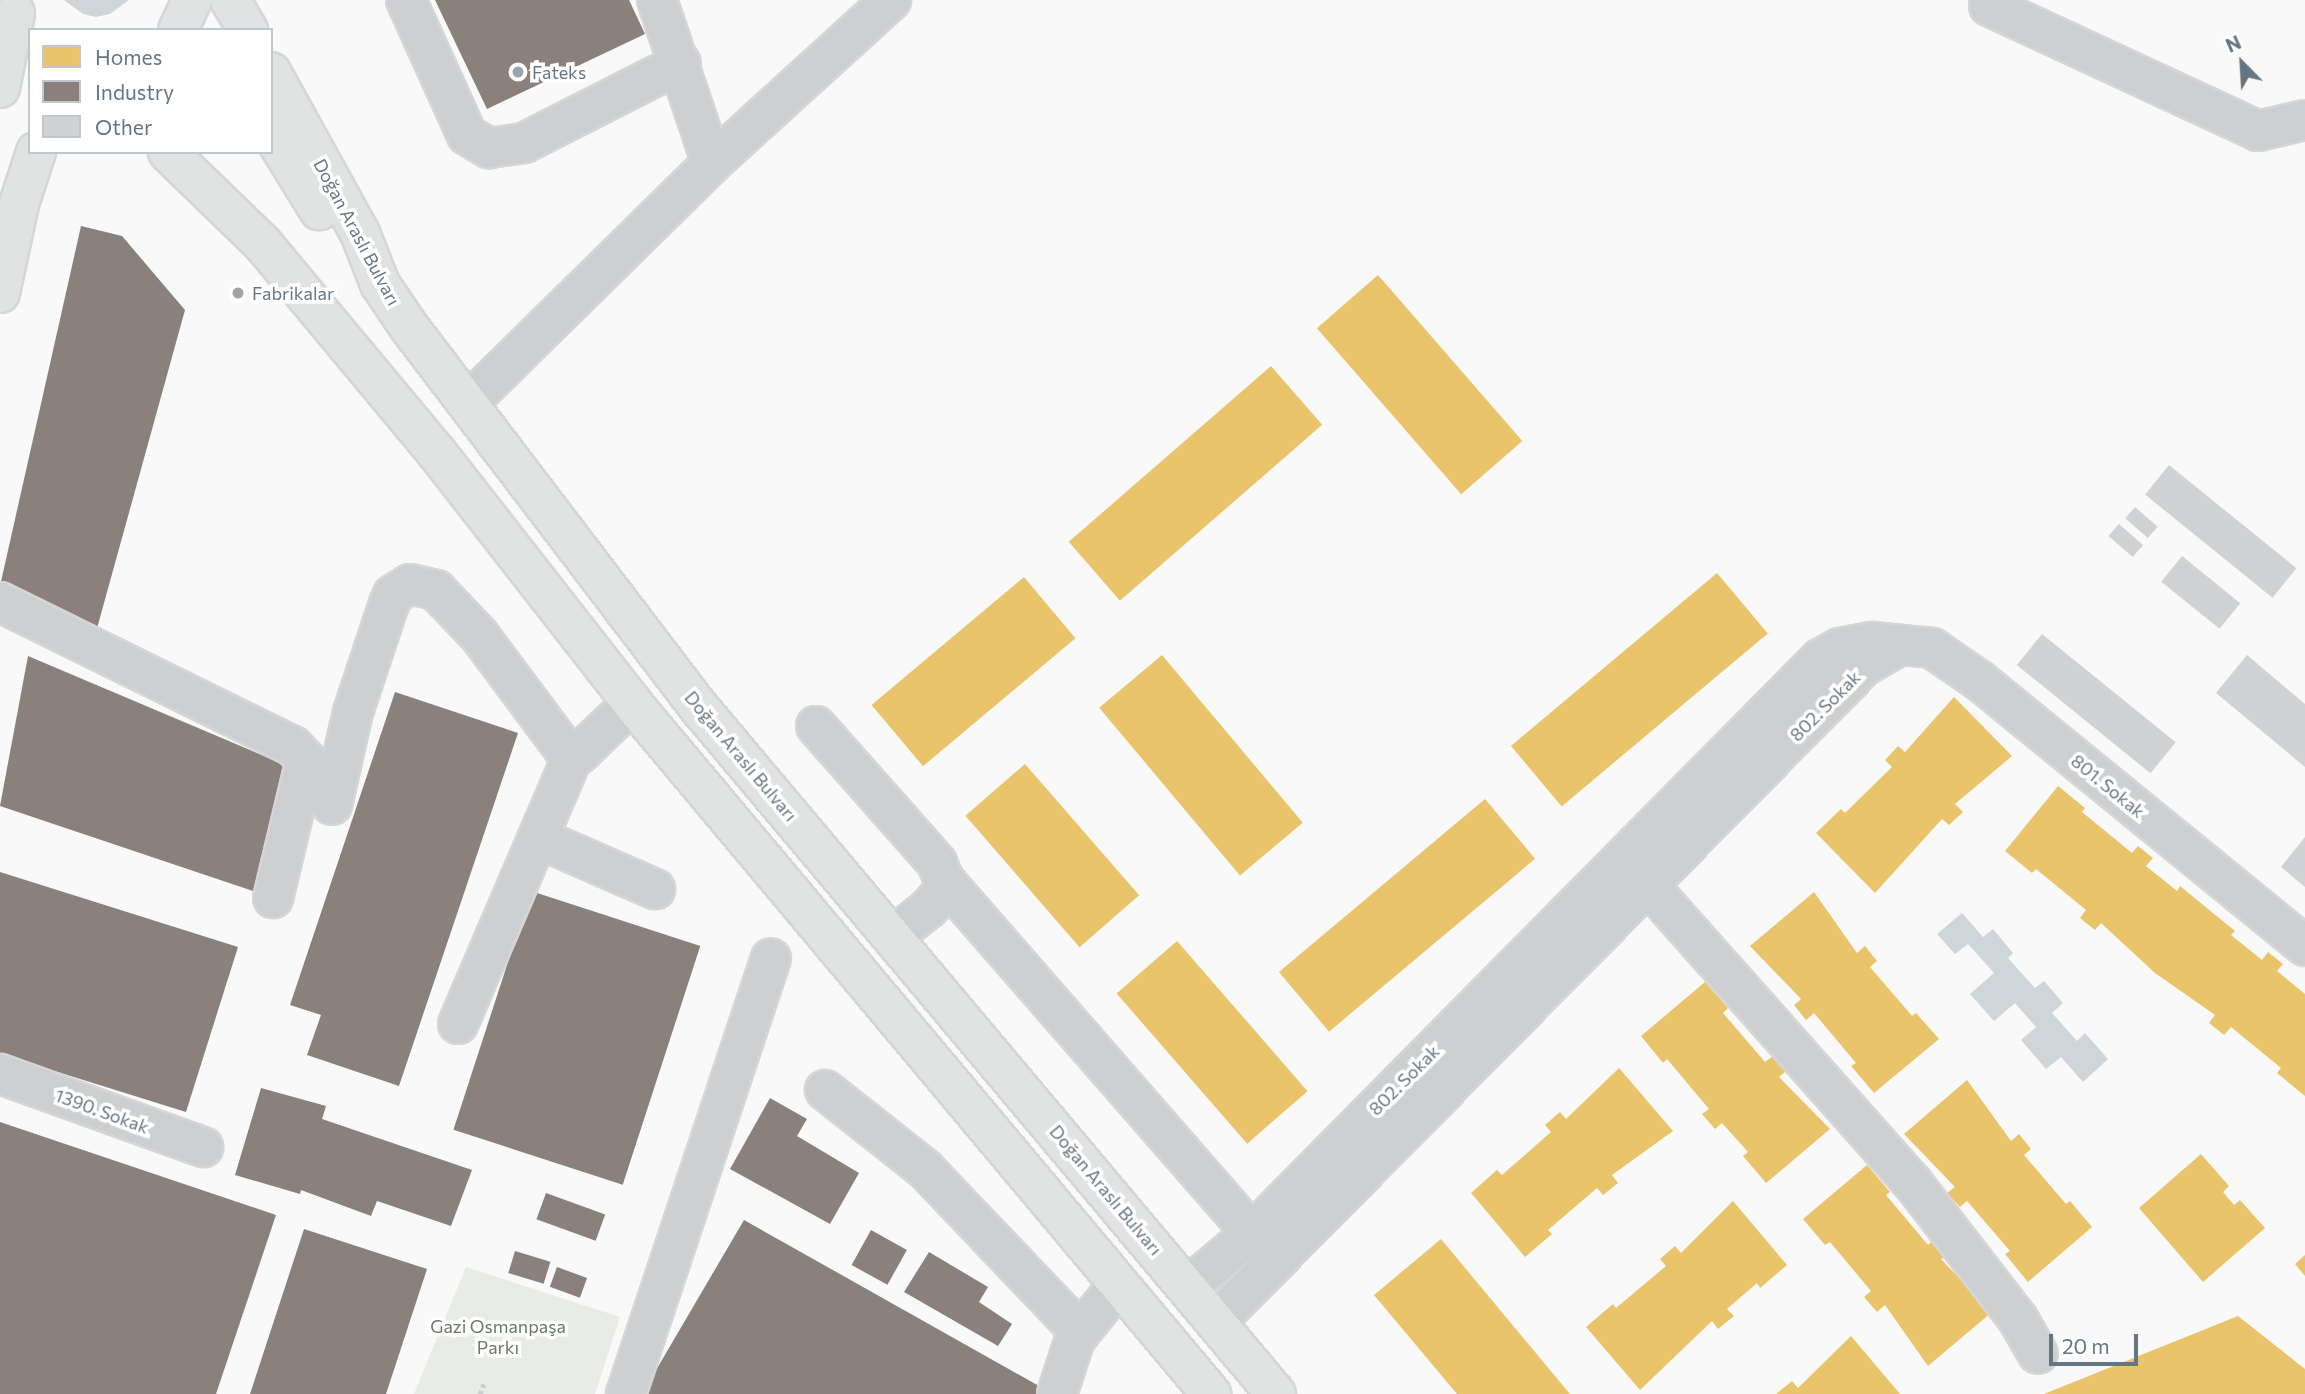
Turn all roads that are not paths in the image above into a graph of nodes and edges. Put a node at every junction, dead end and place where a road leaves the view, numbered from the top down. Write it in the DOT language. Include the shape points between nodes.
graph roads {
  1 [pos="192,0"];
  2 [pos="230,0"];
  3 [pos="406,0"];
  4 [pos="657,0"];
  5 [pos="891,0"];
  6 [pos="1989,6"];
  7 [pos="18,17"];
  8 [pos="179,28"];
  9 [pos="247,28"];
  10 [pos="681,63"];
  11 [pos="273,76"];
  12 [pos="0,88"];
  13 [pos="2305,120"];
  14 [pos="273,135"];
  15 [pos="35,154"];
  16 [pos="170,154"];
  17 [pos="201,154"];
  18 [pos="712,163"];
  19 [pos="262,243"];
  20 [pos="380,284"];
  21 [pos="0,293"];
  22 [pos="469,402"];
  23 [pos="0,602"];
  24 [pos="1902,644"];
  25 [pos="632,703"];
  26 [pos="816,726"];
  27 [pos="574,753"];
  28 [pos="332,805"];
  29 [pos="538,838"];
  30 [pos="944,880"];
  31 [pos="1648,885"];
  32 [pos="655,889"];
  33 [pos="273,898"];
  34 [pos="894,936"];
  35 [pos="2305,946"];
  36 [pos="771,959"];
  37 [pos="458,1024"];
  38 [pos="0,1074"];
  39 [pos="825,1090"];
  40 [pos="203,1147"];
  41 [pos="1252,1233"];
  42 [pos="1119,1284"];
  43 [pos="1188,1287"];
  44 [pos="1216,1322"];
  45 [pos="1080,1332"];
  46 [pos="2038,1354"];
  47 [pos="626,1394"];
  48 [pos="1057,1394"];
  49 [pos="1211,1394"];
  50 [pos="1276,1394"];
  1 -- 8 [label="main road"];
  2 -- 9 [label="main road"];
  3 -- 10 [label="street" via="467,135 489,148 524,143"];
  4 -- 10 [label="street"];
  5 -- 18 [label="street"];
  6 -- 13 [label="street" via="2258,131"];
  7 -- 12 [label="main road"];
  10 -- 18 [label="street"];
  11 -- 20 [label="main road, Doğan Araslı Bulvarı" via="360,233"];
  14 -- 20 [label="main road" via="349,253"];
  15 -- 21 [label="main road" via="19,204"];
  16 -- 19 [label="main road"];
  17 -- 19 [label="main road"];
  18 -- 22 [label="street"];
  19 -- 25 [label="main road" via="437,453"];
  20 -- 22 [label="main road, Doğan Araslı Bulvarı"];
  22 -- 34 [label="main road, Doğan Araslı Bulvarı" via="702,711"];
  23 -- 33 [label="street" via="293,746 306,760"];
  24 -- 31 [label="street, 802. Sokak" via="1864,666"];
  24 -- 35 [label="street, 801. Sokak" via="1932,648 1980,681"];
  24 -- 41 [label="street, 802. Sokak" via="1872,642 1840,648 1820,659"];
  25 -- 27 [label="street" via="589,747"];
  25 -- 42 [label="main road"];
  26 -- 30 [label="street" via="937,863"];
  27 -- 28 [label="street" via="564,749 479,635 436,590 410,584 393,595 389,604 353,712"];
  27 -- 29 [label="street"];
  29 -- 32 [label="street"];
  29 -- 37 [label="street"];
  30 -- 34 [label="street" via="942,893 929,908"];
  30 -- 41 [label="street"];
  31 -- 44 [label="street, 802. Sokak"];
  31 -- 46 [label="street" via="1912,1182 2018,1319"];
  34 -- 43 [label="main road, Doğan Araslı Bulvarı"];
  36 -- 47 [label="street"];
  38 -- 40 [label="street, 1390. Sokak"];
  39 -- 45 [label="street" via="925,1169"];
  41 -- 43 [label="street, 802. Sokak"];
  42 -- 45 [label="street"];
  42 -- 49 [label="main road"];
  43 -- 44 [label="main road, Doğan Araslı Bulvarı"];
  44 -- 50 [label="main road, Doğan Araslı Bulvarı"];
  45 -- 48 [label="street"];
}
